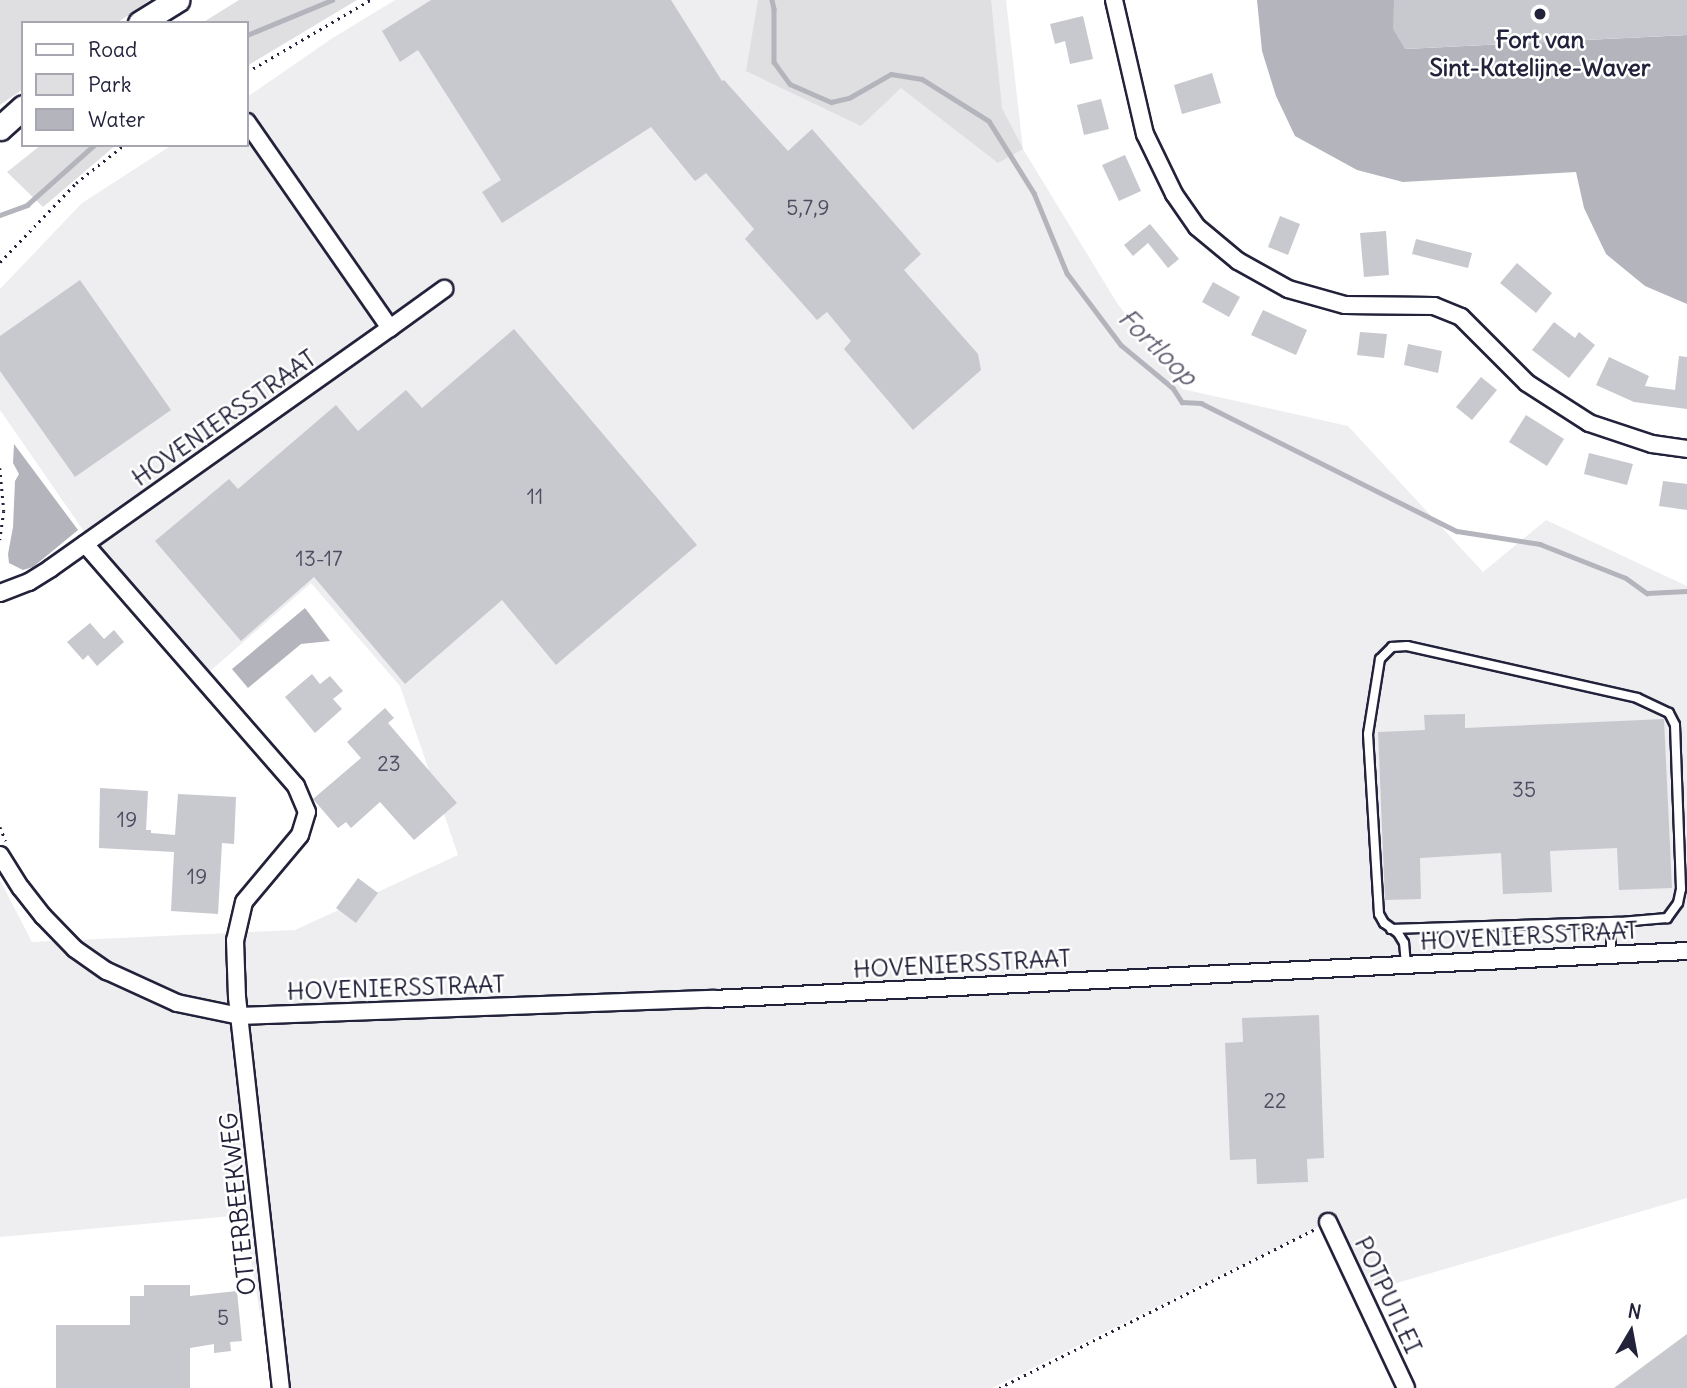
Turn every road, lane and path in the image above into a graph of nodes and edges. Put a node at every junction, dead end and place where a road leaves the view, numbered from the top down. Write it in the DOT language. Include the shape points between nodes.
graph roads {
  1 [pos="177,0"];
  2 [pos="370,0"];
  3 [pos="1114,0"];
  4 [pos="143,21"];
  5 [pos="248,71"];
  6 [pos="21,109"];
  7 [pos="248,123"];
  8 [pos="0,128"];
  9 [pos="121,147"];
  10 [pos="0,262"];
  11 [pos="444,289"];
  12 [pos="390,328"];
  13 [pos="1687,449"];
  14 [pos="0,468"];
  15 [pos="0,540"];
  16 [pos="85,544"];
  17 [pos="0,593"];
  18 [pos="0,827"];
  19 [pos="6,853"];
  20 [pos="1620,922"];
  21 [pos="1391,929"];
  22 [pos="1687,951"];
  23 [pos="1611,955"];
  24 [pos="1406,965"];
  25 [pos="240,1016"];
  26 [pos="1328,1222"];
  27 [pos="281,1388"];
  28 [pos="999,1388"];
  29 [pos="1406,1388"];
  1 -- 4 [label="main road"];
  2 -- 5 [label="path"];
  3 -- 13 [label="street" via="1145,134 1197,227 1238,261 1288,289 1345,305 1434,306 1461,317 1527,383 1589,423 1652,444"];
  6 -- 8 [label="main road"];
  7 -- 12 [label="street"];
  9 -- 10 [label="path" via="76,183"];
  11 -- 12 [label="street, HOVENIERSSTRAAT"];
  12 -- 16 [label="street, HOVENIERSSTRAAT"];
  14 -- 15 [label="path" via="4,510"];
  16 -- 17 [label="street, HOVENIERSSTRAAT" via="29,582"];
  16 -- 25 [label="street" via="296,786 307,812 300,835 244,901 235,940"];
  18 -- 19 [label="path"];
  19 -- 25 [label="street, HOVENIERSSTRAAT" via="43,916 75,949 142,990 177,1003"];
  20 -- 21 [label="lane"];
  20 -- 21 [label="lane" via="1667,918 1678,903 1675,725 1669,713 1637,698 1407,646 1392,647 1380,659 1368,734 1379,914"];
  20 -- 23 [label="lane" via="1609,934"];
  21 -- 24 [label="lane" via="1404,943"];
  22 -- 23 [label="street, HOVENIERSSTRAAT"];
  23 -- 24 [label="street, HOVENIERSSTRAAT"];
  24 -- 25 [label="street, HOVENIERSSTRAAT" via="713,999"];
  25 -- 27 [label="street, OTTERBEEKWEG"];
  26 -- 28 [label="path"];
  26 -- 29 [label="street, POTPUTLEI"];
}
